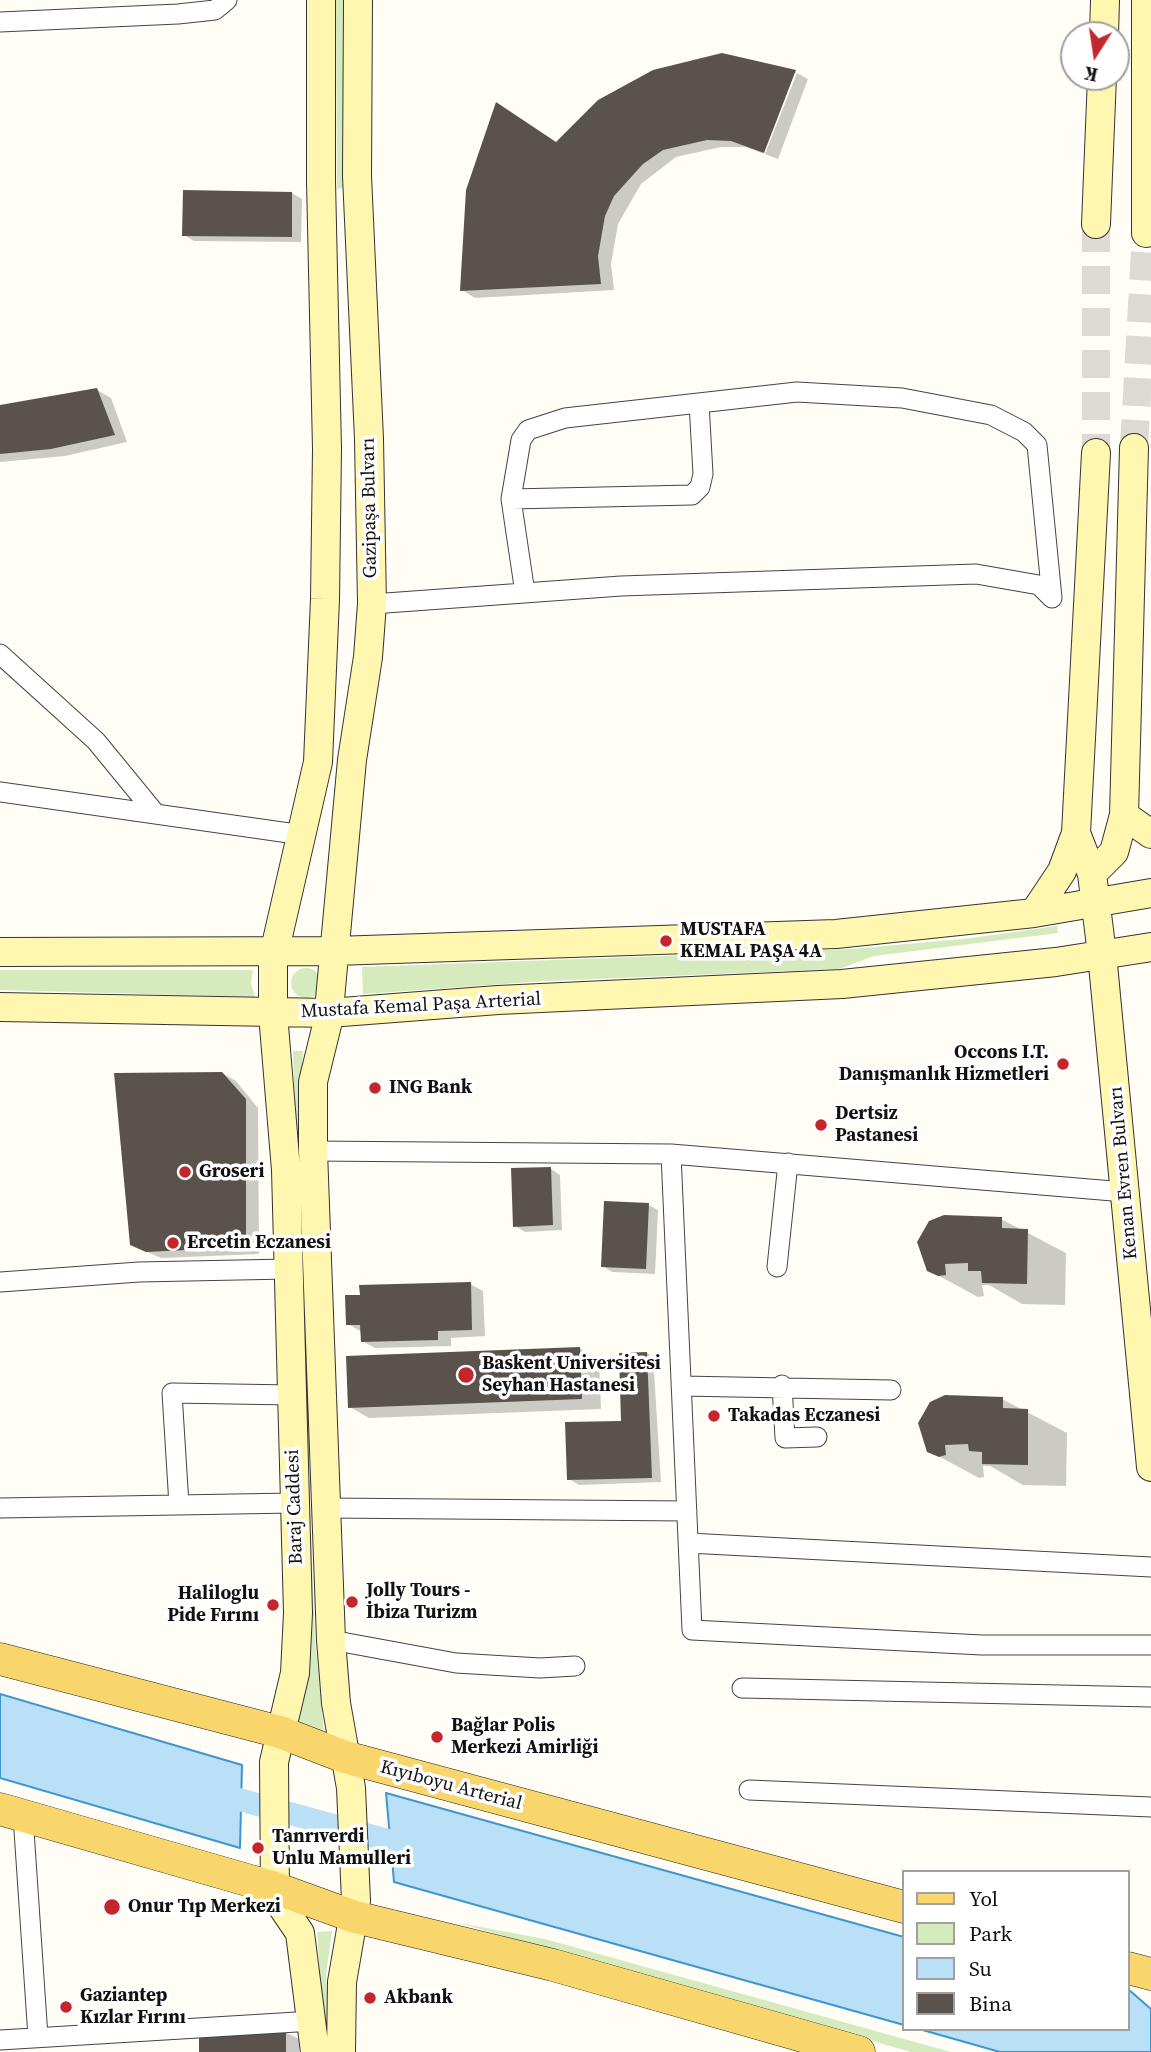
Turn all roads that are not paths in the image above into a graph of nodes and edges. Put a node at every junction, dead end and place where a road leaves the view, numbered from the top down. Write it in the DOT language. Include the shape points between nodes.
graph roads {
  1 [pos="227,0"];
  2 [pos="321,0"];
  3 [pos="358,0"];
  4 [pos="1105,0"];
  5 [pos="1146,0"];
  6 [pos="1104,21"];
  7 [pos="0,22"];
  8 [pos="1101,91"];
  9 [pos="1096,224"];
  10 [pos="1146,233"];
  11 [pos="699,403"];
  12 [pos="1134,448"];
  13 [pos="1096,453"];
  14 [pos="511,499"];
  15 [pos="525,593"];
  16 [pos="372,604"];
  17 [pos="0,654"];
  18 [pos="0,792"];
  19 [pos="155,813"];
  20 [pos="1124,816"];
  21 [pos="1076,833"];
  22 [pos="1151,834"];
  23 [pos="303,835"];
  24 [pos="1092,874"];
  25 [pos="1151,893"];
  26 [pos="1095,903"];
  27 [pos="1034,914"];
  28 [pos="1151,947"];
  29 [pos="335,951"];
  30 [pos="0,952"];
  31 [pos="275,952"];
  32 [pos="1102,954"];
  33 [pos="0,1007"];
  34 [pos="329,1013"];
  35 [pos="273,1014"];
  36 [pos="313,1151"];
  37 [pos="671,1154"];
  38 [pos="788,1163"];
  39 [pos="1138,1193"];
  40 [pos="777,1266"];
  41 [pos="288,1269"];
  42 [pos="0,1282"];
  43 [pos="1145,1326"];
  44 [pos="782,1385"];
  45 [pos="681,1386"];
  46 [pos="891,1390"];
  47 [pos="292,1395"];
  48 [pos="817,1437"];
  49 [pos="1151,1467"];
  50 [pos="294,1503"];
  51 [pos="179,1505"];
  52 [pos="0,1508"];
  53 [pos="326,1508"];
  54 [pos="687,1511"];
  55 [pos="688,1543"];
  56 [pos="1151,1567"];
  57 [pos="331,1640"];
  58 [pos="1151,1645"];
  59 [pos="0,1659"];
  60 [pos="575,1666"];
  61 [pos="742,1688"];
  62 [pos="1151,1697"];
  63 [pos="277,1747"];
  64 [pos="345,1757"];
  65 [pos="749,1790"];
  66 [pos="1151,1807"];
  67 [pos="12,1813"];
  68 [pos="275,1884"];
  69 [pos="902,1906"];
  70 [pos="355,1909"];
  71 [pos="1130,1969"];
  72 [pos="1151,1974"];
  73 [pos="313,2021"];
  74 [pos="38,2037"];
  75 [pos="0,2040"];
  76 [pos="97,2042"];
  77 [pos="315,2052"];
  78 [pos="341,2052"];
  79 [pos="859,2052"];
  1 -- 7 [label="street" via="215,10 178,14"];
  2 -- 23 [label="main road" via="325,598 318,762"];
  3 -- 16 [label="main road, Gazipaşa Bulvarı" via="356,176"];
  4 -- 6 [label="main road"];
  5 -- 10 [label="main road"];
  8 -- 9 [label="main road"];
  11 -- 14 [label="street" via="565,418 528,430 521,440"];
  11 -- 14 [label="street" via="703,474 692,495"];
  11 -- 15 [label="street" via="797,392 902,398 991,415 1024,432 1037,445 1052,598 1039,585 976,574"];
  12 -- 20 [label="main road"];
  13 -- 21 [label="main road"];
  14 -- 15 [label="street"];
  15 -- 16 [label="street"];
  16 -- 29 [label="main road, Gazipaşa Bulvarı"];
  17 -- 19 [label="street" via="96,741"];
  18 -- 19 [label="street"];
  19 -- 23 [label="street"];
  20 -- 22 [label="main road"];
  20 -- 24 [label="main road" via="1114,852"];
  21 -- 24 [label="main road, Kenan Evren Bulvarı"];
  21 -- 27 [label="main road" via="1062,871"];
  23 -- 31 [label="main road"];
  24 -- 26 [label="main road, Kenan Evren Bulvarı"];
  25 -- 26 [label="main road"];
  26 -- 27 [label="main road"];
  26 -- 32 [label="main road, Kenan Evren Bulvarı"];
  27 -- 29 [label="main road" via="836,934"];
  28 -- 32 [label="main road, Mustafa Kemal Paşa Arterial"];
  29 -- 31 [label="main road"];
  29 -- 34 [label="main road, Gazipaşa Bulvarı"];
  30 -- 31 [label="main road"];
  31 -- 35 [label="main road, Baraj Caddesi"];
  32 -- 34 [label="main road, Mustafa Kemal Paşa Arterial" via="842,984"];
  32 -- 39 [label="main road, Kenan Evren Bulvarı" via="1112,1047"];
  33 -- 35 [label="main road, Mustafa Kemal Paşa Arterial"];
  34 -- 35 [label="main road, Mustafa Kemal Paşa Arterial"];
  34 -- 36 [label="main road, Baraj Caddesi" via="313,1082"];
  35 -- 41 [label="main road, Baraj Caddesi" via="286,1170"];
  36 -- 37 [label="street"];
  36 -- 53 [label="main road, Baraj Caddesi"];
  37 -- 38 [label="street"];
  37 -- 45 [label="street"];
  38 -- 39 [label="street"];
  38 -- 40 [label="street"];
  39 -- 43 [label="main road, Kenan Evren Bulvarı"];
  41 -- 42 [label="street" via="139,1272"];
  41 -- 47 [label="main road, Baraj Caddesi"];
  43 -- 49 [label="main road, Kenan Evren Bulvarı"];
  44 -- 45 [label="street"];
  44 -- 46 [label="street"];
  44 -- 48 [label="street" via="785,1438"];
  45 -- 54 [label="street"];
  47 -- 50 [label="main road, Baraj Caddesi"];
  47 -- 51 [label="street" via="172,1393"];
  50 -- 51 [label="street"];
  50 -- 63 [label="main road, Baraj Caddesi" via="298,1645"];
  51 -- 52 [label="street"];
  53 -- 54 [label="street"];
  53 -- 57 [label="main road, Baraj Caddesi"];
  54 -- 55 [label="street"];
  55 -- 56 [label="street"];
  55 -- 58 [label="street" via="692,1630 982,1645"];
  57 -- 60 [label="street" via="456,1663"];
  57 -- 64 [label="main road, Baraj Caddesi"];
  59 -- 63 [label="main road, Kıyıboyu Arterial"];
  61 -- 62 [label="street"];
  63 -- 64 [label="main road, Kıyıboyu Arterial"];
  63 -- 68 [label="main road, Baraj Caddesi"];
  64 -- 69 [label="main road, Kıyıboyu Arterial"];
  64 -- 70 [label="main road, Baraj Caddesi" via="351,1788"];
  65 -- 66 [label="street"];
  67 -- 68 [label="main road"];
  67 -- 74 [label="street"];
  68 -- 70 [label="main road"];
  68 -- 73 [label="main road, Baraj Caddesi" via="275,1896 300,1933"];
  70 -- 78 [label="main road, Baraj Caddesi" via="342,1982"];
  70 -- 79 [label="main road"];
  71 -- 72 [label="main road"];
  73 -- 76 [label="street"];
  73 -- 77 [label="main road, Baraj Caddesi"];
  74 -- 75 [label="street"];
  74 -- 76 [label="street"];
}
